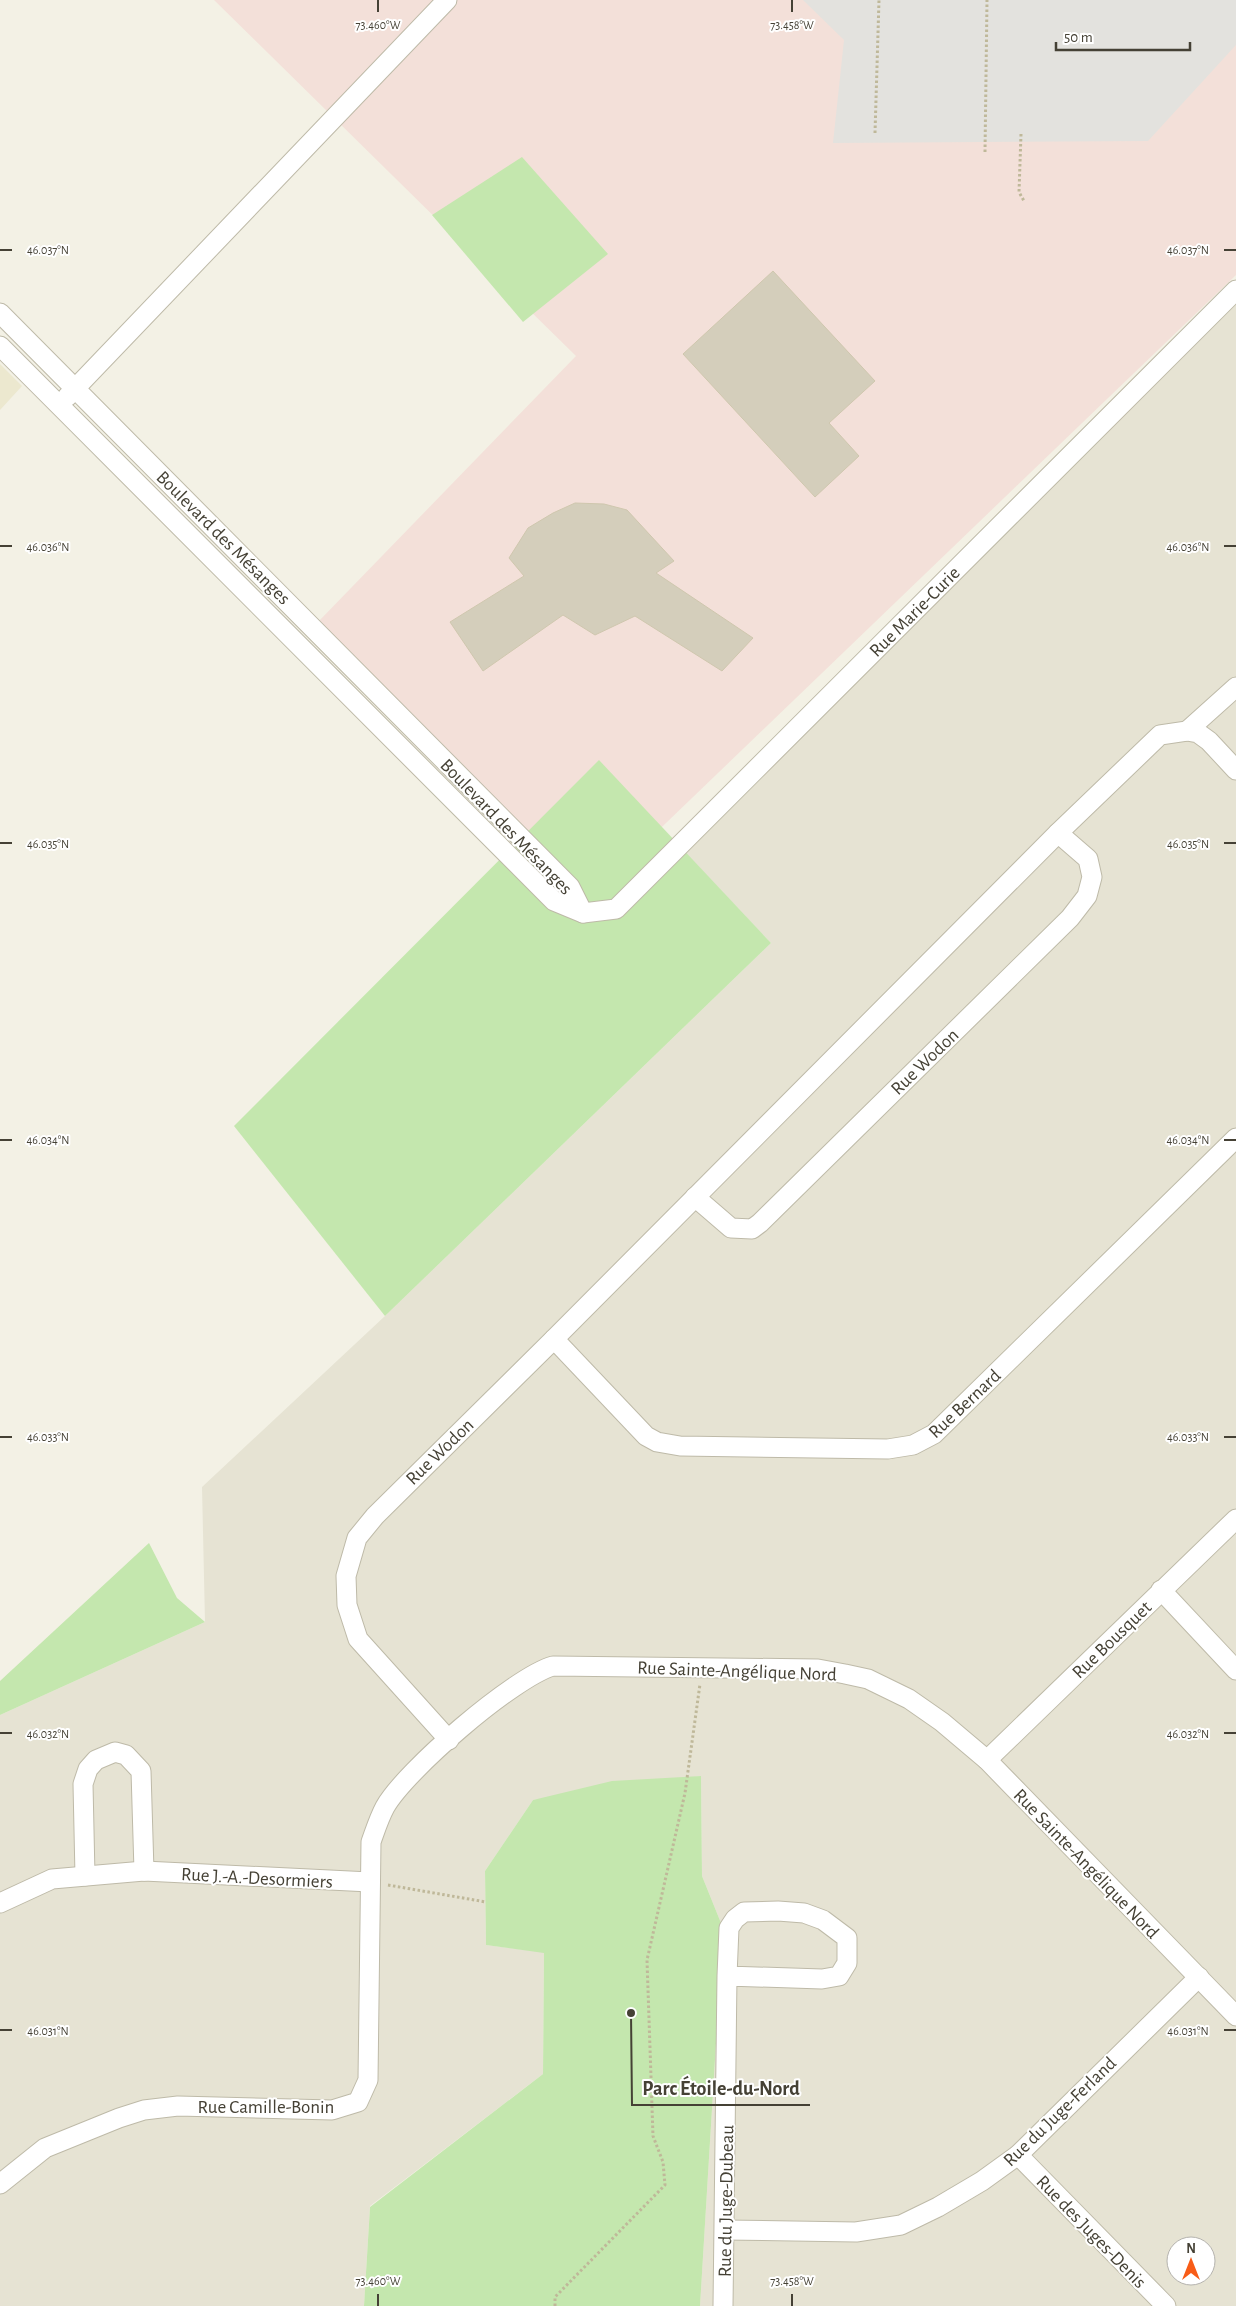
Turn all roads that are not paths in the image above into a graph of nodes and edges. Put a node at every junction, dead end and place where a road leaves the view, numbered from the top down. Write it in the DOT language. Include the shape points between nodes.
graph roads {
  1 [pos="447,0"];
  2 [pos="1236,290"];
  3 [pos="0,313"];
  4 [pos="0,346"];
  5 [pos="75,388"];
  6 [pos="59,405"];
  7 [pos="1236,687"];
  8 [pos="1187,731"];
  9 [pos="1236,770"];
  10 [pos="1058,833"];
  11 [pos="583,913"];
  12 [pos="1236,1138"];
  13 [pos="695,1197"];
  14 [pos="554,1339"];
  15 [pos="1236,1519"];
  16 [pos="1161,1590"];
  17 [pos="1236,1670"];
  18 [pos="449,1740"];
  19 [pos="987,1760"];
  20 [pos="144,1872"];
  21 [pos="85,1876"];
  22 [pos="370,1882"];
  23 [pos="0,1903"];
  24 [pos="727,1976"];
  25 [pos="1198,1977"];
  26 [pos="1236,2016"];
  27 [pos="1018,2155"];
  28 [pos="0,2184"];
  29 [pos="725,2230"];
  30 [pos="724,2306"];
  31 [pos="1166,2306"];
  1 -- 5 [label="street"];
  2 -- 11 [label="street, Rue Marie-Curie" via="616,909"];
  3 -- 5 [label="street, Boulevard des Mésanges"];
  4 -- 6 [label="street, Boulevard des Mésanges"];
  5 -- 6 [label="street"];
  5 -- 11 [label="street, Boulevard des Mésanges" via="570,887"];
  6 -- 11 [label="street, Boulevard des Mésanges" via="554,901"];
  7 -- 8 [label="street"];
  8 -- 9 [label="street" via="1209,741"];
  8 -- 10 [label="street, Rue Wodon" via="1160,735"];
  10 -- 13 [label="street, Rue Wodon"];
  10 -- 13 [label="street, Rue Wodon" via="1088,859 1092,877 1087,896 1070,918 752,1229 731,1228"];
  12 -- 14 [label="street, Rue Bernard" via="934,1434 913,1445 888,1449 680,1446 657,1442 646,1436"];
  13 -- 14 [label="street, Rue Wodon"];
  14 -- 18 [label="street, Rue Wodon" via="375,1516 357,1538 346,1576 347,1605 358,1639"];
  15 -- 16 [label="street, Rue Bousquet"];
  16 -- 17 [label="street"];
  16 -- 19 [label="street, Rue Bousquet"];
  18 -- 19 [label="street, Rue Sainte-Angélique Nord" via="506,1692 542,1669 566,1665 818,1669 868,1679 909,1699"];
  18 -- 22 [label="street, Rue Sainte-Angélique Nord" via="410,1774 385,1807 371,1842"];
  19 -- 25 [label="street, Rue Sainte-Angélique Nord"];
  20 -- 21 [label="street, Rue J.-A.-Desormiers"];
  20 -- 21 [label="street" via="141,1771 126,1755 115,1752 96,1760 88,1769 83,1784"];
  20 -- 22 [label="street, Rue J.-A.-Desormiers"];
  21 -- 23 [label="street, Rue J.-A.-Desormiers" via="52,1879"];
  22 -- 28 [label="street, Rue Camille-Bonin" via="368,2080 358,2102 332,2110 178,2106 144,2110 45,2148"];
  24 -- 24 [label="street, Rue du Juge-Dubeau" via="822,1979 839,1976 846,1963 847,1938 823,1920 804,1913 744,1912 729,1928"];
  24 -- 29 [label="street, Rue du Juge-Dubeau"];
  25 -- 26 [label="street, Rue Sainte-Angélique Nord"];
  25 -- 27 [label="street, Rue du Juge-Ferland"];
  27 -- 29 [label="street, Rue du Juge-Ferland" via="982,2181 901,2225 856,2232"];
  27 -- 31 [label="street, Rue des Juges-Denis"];
  29 -- 30 [label="street, Rue du Juge-Dubeau"];
}
